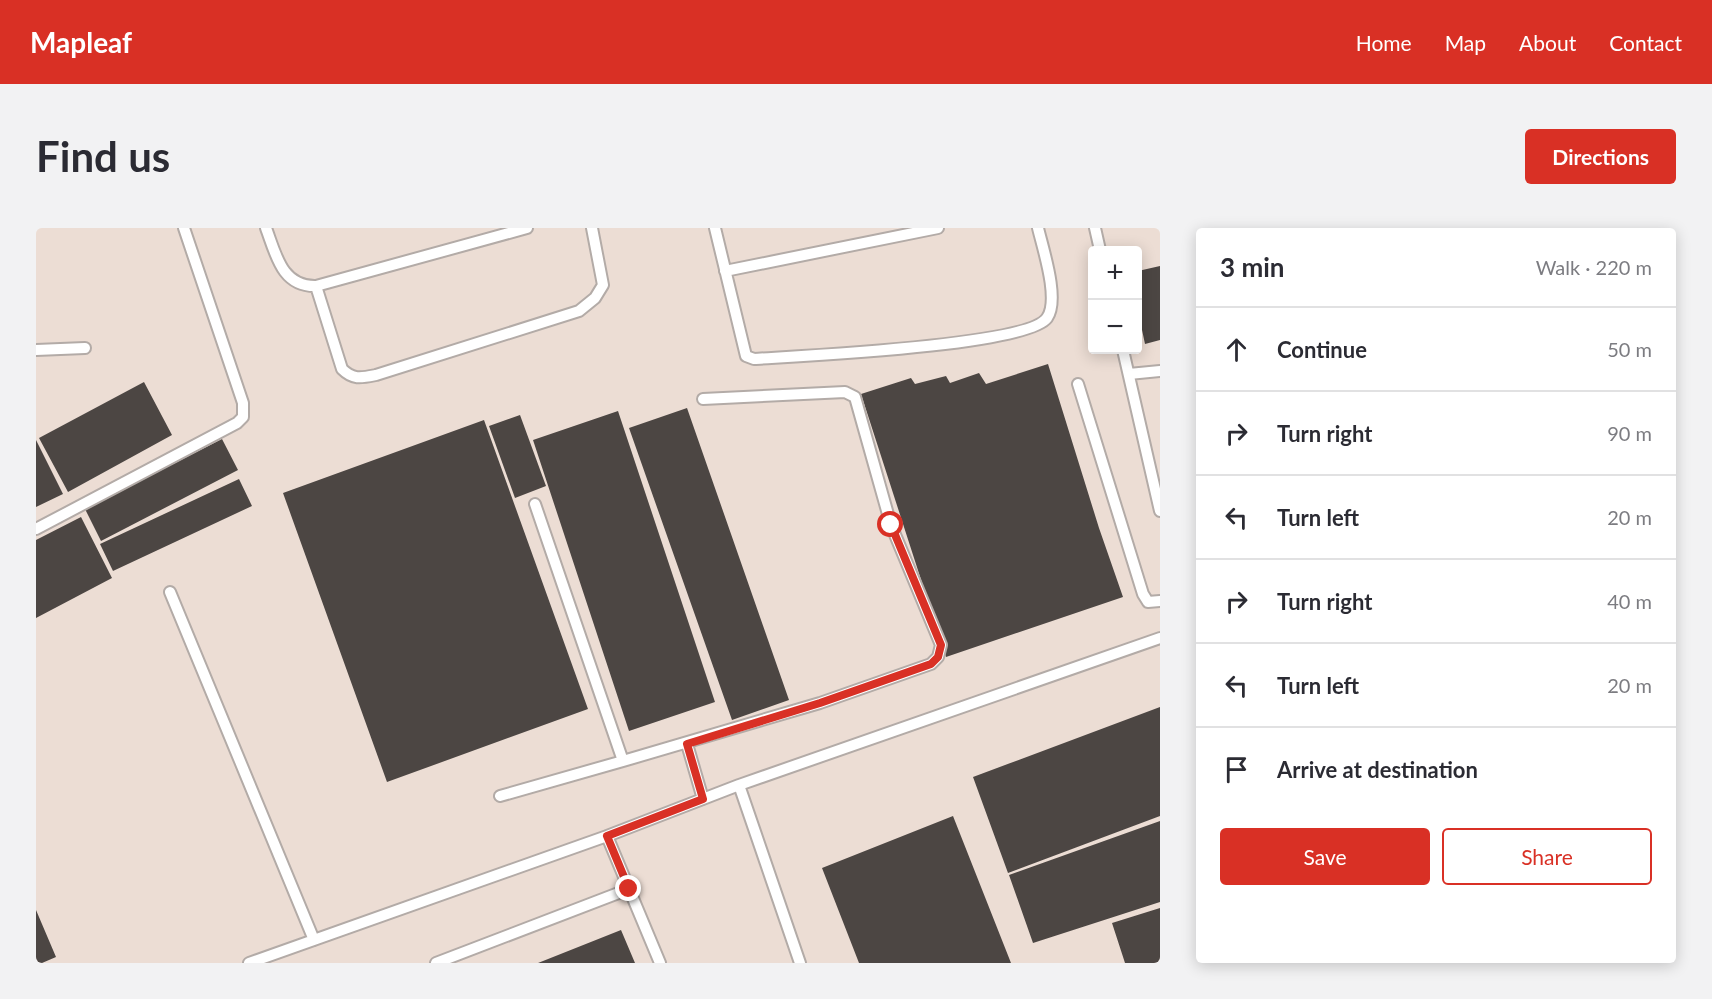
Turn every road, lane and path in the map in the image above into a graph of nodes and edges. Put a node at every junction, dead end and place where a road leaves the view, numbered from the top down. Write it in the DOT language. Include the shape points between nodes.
graph roads {
  1 [pos="184,228"];
  2 [pos="266,228"];
  3 [pos="527,228"];
  4 [pos="592,228"];
  5 [pos="715,228"];
  6 [pos="938,228"];
  7 [pos="1038,228"];
  8 [pos="1095,228"];
  9 [pos="1099,246"];
  10 [pos="725,271"];
  11 [pos="316,286"];
  12 [pos="85,348"];
  13 [pos="36,350"];
  14 [pos="1124,354"];
  15 [pos="1160,371"];
  16 [pos="1129,374"];
  17 [pos="1078,384"];
  18 [pos="703,399"];
  19 [pos="535,504"];
  20 [pos="1160,512"];
  21 [pos="36,529"];
  22 [pos="170,592"];
  23 [pos="1160,601"];
  24 [pos="1160,638"];
  25 [pos="687,744"];
  26 [pos="623,761"];
  27 [pos="739,785"];
  28 [pos="500,796"];
  29 [pos="703,799"];
  30 [pos="607,836"];
  31 [pos="629,889"];
  32 [pos="314,940"];
  33 [pos="249,963"];
  34 [pos="436,963"];
  35 [pos="660,963"];
  36 [pos="800,963"];
  1 -- 21 [label="lane" via="243,403 243,417"];
  2 -- 11 [label="lane" via="288,279"];
  3 -- 11 [label="lane"];
  4 -- 11 [label="lane" via="603,285 596,298 579,311 358,379 342,369"];
  5 -- 10 [label="lane"];
  6 -- 10 [label="lane"];
  7 -- 10 [label="lane" via="1051,286 1048,316 1028,330 954,344 754,359 746,356"];
  8 -- 9 [label="lane"];
  12 -- 13 [label="lane"];
  14 -- 16 [label="lane"];
  15 -- 16 [label="lane"];
  16 -- 20 [label="lane"];
  17 -- 23 [label="lane" via="1143,594 1148,602"];
  18 -- 25 [label="lane" via="845,392 855,397 891,525 941,645 931,664"];
  19 -- 26 [label="lane"];
  22 -- 32 [label="lane"];
  24 -- 27 [label="lane"];
  25 -- 26 [label="lane"];
  25 -- 29 [label="lane"];
  26 -- 28 [label="lane"];
  27 -- 29 [label="lane"];
  27 -- 36 [label="lane"];
  29 -- 30 [label="lane"];
  30 -- 31 [label="lane"];
  30 -- 32 [label="lane"];
  31 -- 34 [label="lane"];
  31 -- 35 [label="lane"];
  32 -- 33 [label="lane"];
}
